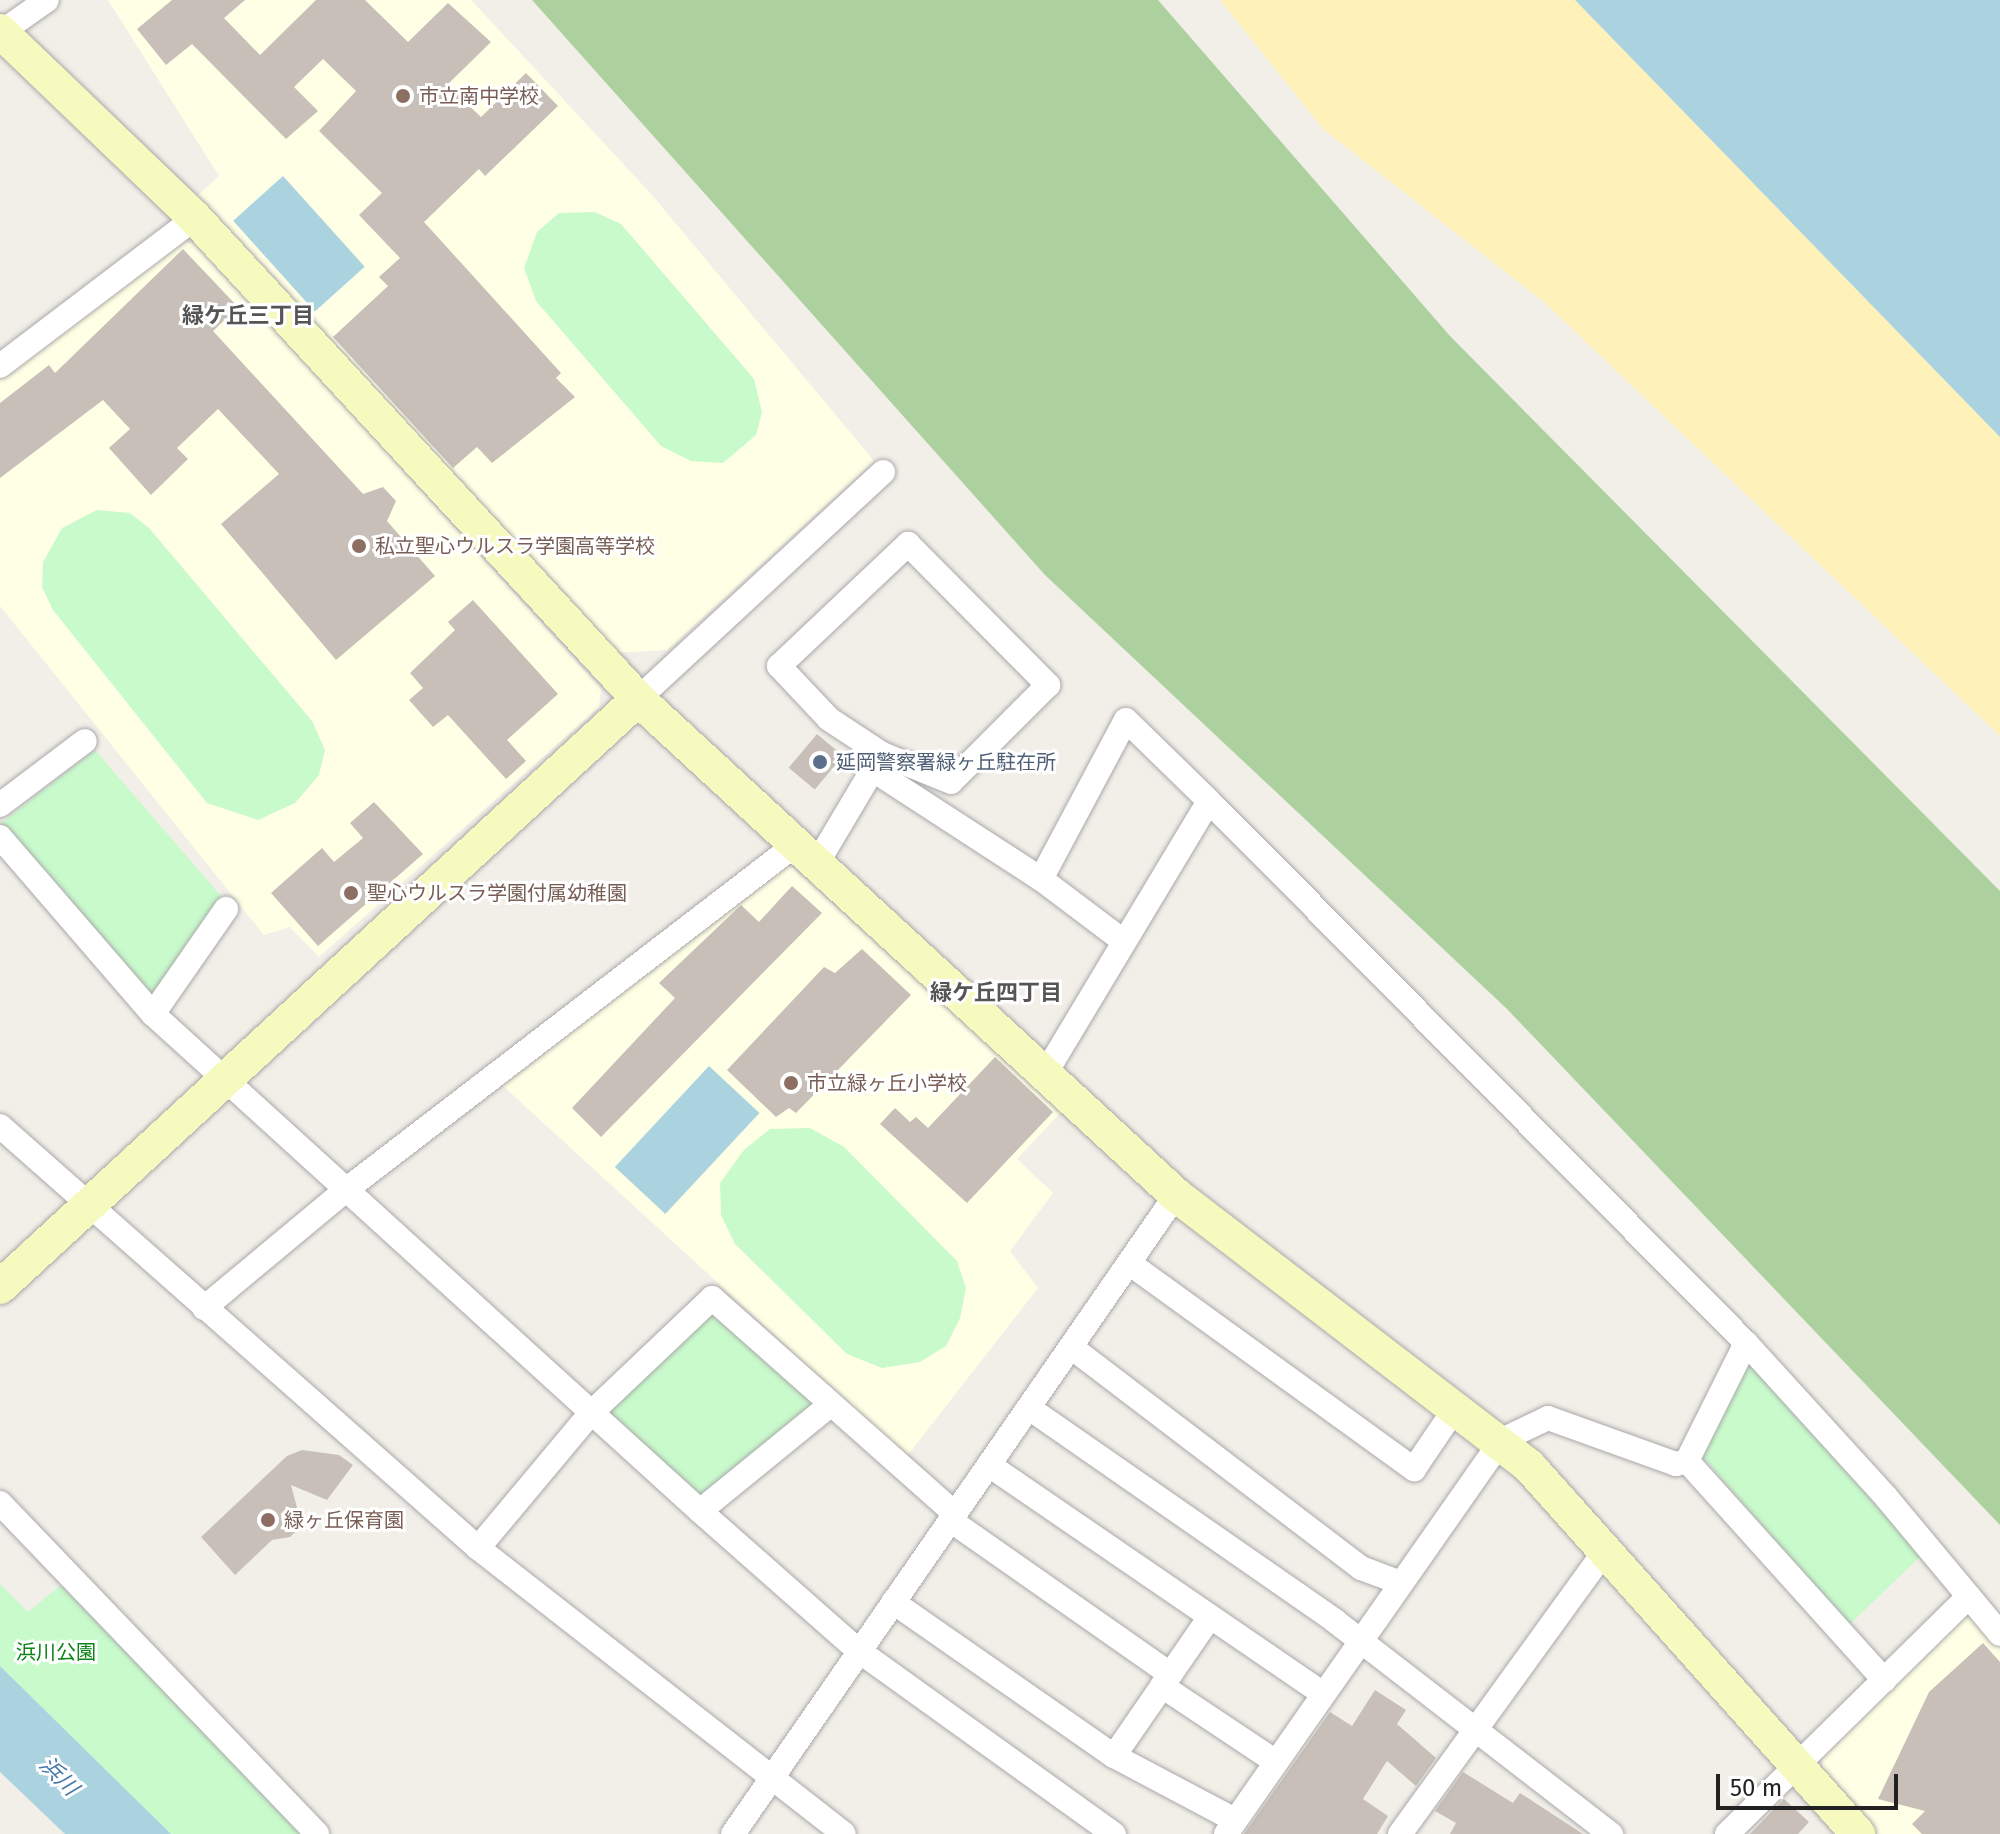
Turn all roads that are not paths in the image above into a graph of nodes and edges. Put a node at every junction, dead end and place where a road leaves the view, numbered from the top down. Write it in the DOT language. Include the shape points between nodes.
graph roads {
  1 [pos="47,0"];
  2 [pos="1,32"];
  3 [pos="195,218"];
  4 [pos="0,366"];
  5 [pos="883,472"];
  6 [pos="638,699"];
  7 [pos="85,741"];
  8 [pos="877,762"];
  9 [pos="1209,801"];
  10 [pos="0,805"];
  11 [pos="0,837"];
  12 [pos="806,855"];
  13 [pos="1041,879"];
  14 [pos="226,909"];
  15 [pos="1122,940"];
  16 [pos="153,1014"];
  17 [pos="1045,1074"];
  18 [pos="228,1081"];
  19 [pos="0,1126"];
  20 [pos="347,1189"];
  21 [pos="1176,1195"];
  22 [pos="89,1207"];
  23 [pos="1129,1263"];
  24 [pos="0,1287"];
  25 [pos="204,1308"];
  26 [pos="1746,1343"];
  27 [pos="1071,1347"];
  28 [pos="831,1404"];
  29 [pos="1456,1407"];
  30 [pos="1029,1408"];
  31 [pos="591,1413"];
  32 [pos="1502,1440"];
  33 [pos="1687,1461"];
  34 [pos="989,1465"];
  35 [pos="0,1503"];
  36 [pos="700,1511"];
  37 [pos="953,1517"];
  38 [pos="478,1548"];
  39 [pos="1606,1549"];
  40 [pos="1401,1583"];
  41 [pos="1969,1596"];
  42 [pos="893,1602"];
  43 [pos="1210,1617"];
  44 [pos="2000,1634"];
  45 [pos="1360,1641"];
  46 [pos="859,1651"];
  47 [pos="1166,1680"];
  48 [pos="1884,1680"];
  49 [pos="1323,1694"];
  50 [pos="1475,1729"];
  51 [pos="1114,1756"];
  52 [pos="1276,1762"];
  53 [pos="1797,1765"];
  54 [pos="771,1782"];
  55 [pos="1231,1827"];
  56 [pos="317,1834"];
  57 [pos="733,1834"];
  58 [pos="844,1834"];
  59 [pos="1114,1834"];
  60 [pos="1400,1834"];
  61 [pos="1611,1834"];
  62 [pos="1727,1834"];
  63 [pos="1858,1834"];
  1 -- 2 [label="street"];
  2 -- 3 [label="street"];
  3 -- 4 [label="street"];
  3 -- 6 [label="street"];
  5 -- 6 [label="street"];
  6 -- 12 [label="street"];
  6 -- 18 [label="street"];
  7 -- 10 [label="street"];
  8 -- 8 [label="street" via="779,666 908,544 1048,685 951,782"];
  8 -- 12 [label="street"];
  8 -- 13 [label="street"];
  9 -- 13 [label="street" via="1126,720"];
  9 -- 15 [label="street"];
  9 -- 26 [label="street"];
  11 -- 16 [label="street"];
  12 -- 17 [label="street"];
  12 -- 20 [label="street"];
  13 -- 15 [label="street"];
  14 -- 16 [label="street"];
  15 -- 17 [label="street"];
  16 -- 18 [label="street"];
  17 -- 21 [label="street"];
  18 -- 20 [label="street"];
  18 -- 22 [label="street"];
  19 -- 22 [label="street"];
  20 -- 25 [label="street"];
  20 -- 31 [label="street"];
  21 -- 23 [label="street"];
  21 -- 29 [label="street"];
  22 -- 24 [label="street"];
  22 -- 25 [label="street"];
  23 -- 27 [label="street"];
  23 -- 29 [label="street" via="1414,1469"];
  25 -- 38 [label="street"];
  26 -- 33 [label="street"];
  26 -- 41 [label="street"];
  27 -- 30 [label="street"];
  27 -- 40 [label="street" via="1361,1568"];
  28 -- 31 [label="street" via="712,1298"];
  28 -- 36 [label="street"];
  28 -- 37 [label="street"];
  29 -- 32 [label="street"];
  30 -- 34 [label="street"];
  30 -- 45 [label="street"];
  31 -- 36 [label="street"];
  31 -- 38 [label="street"];
  32 -- 33 [label="street" via="1548,1418 1676,1464"];
  32 -- 39 [label="street"];
  32 -- 40 [label="street"];
  33 -- 48 [label="street"];
  34 -- 37 [label="street"];
  34 -- 43 [label="street"];
  35 -- 56 [label="street"];
  36 -- 46 [label="street"];
  37 -- 42 [label="street"];
  37 -- 47 [label="street"];
  38 -- 54 [label="street"];
  39 -- 50 [label="street"];
  39 -- 53 [label="street"];
  40 -- 45 [label="street"];
  41 -- 44 [label="street"];
  41 -- 48 [label="street"];
  42 -- 46 [label="street"];
  42 -- 51 [label="street"];
  43 -- 47 [label="street"];
  43 -- 49 [label="street"];
  45 -- 49 [label="street"];
  45 -- 50 [label="street"];
  46 -- 54 [label="street"];
  46 -- 59 [label="street"];
  47 -- 51 [label="street"];
  47 -- 52 [label="street"];
  48 -- 53 [label="street"];
  49 -- 52 [label="street"];
  50 -- 60 [label="street"];
  50 -- 61 [label="street"];
  51 -- 55 [label="street"];
  52 -- 55 [label="street"];
  53 -- 62 [label="street"];
  53 -- 63 [label="street"];
  54 -- 57 [label="street"];
  54 -- 58 [label="street"];
}
